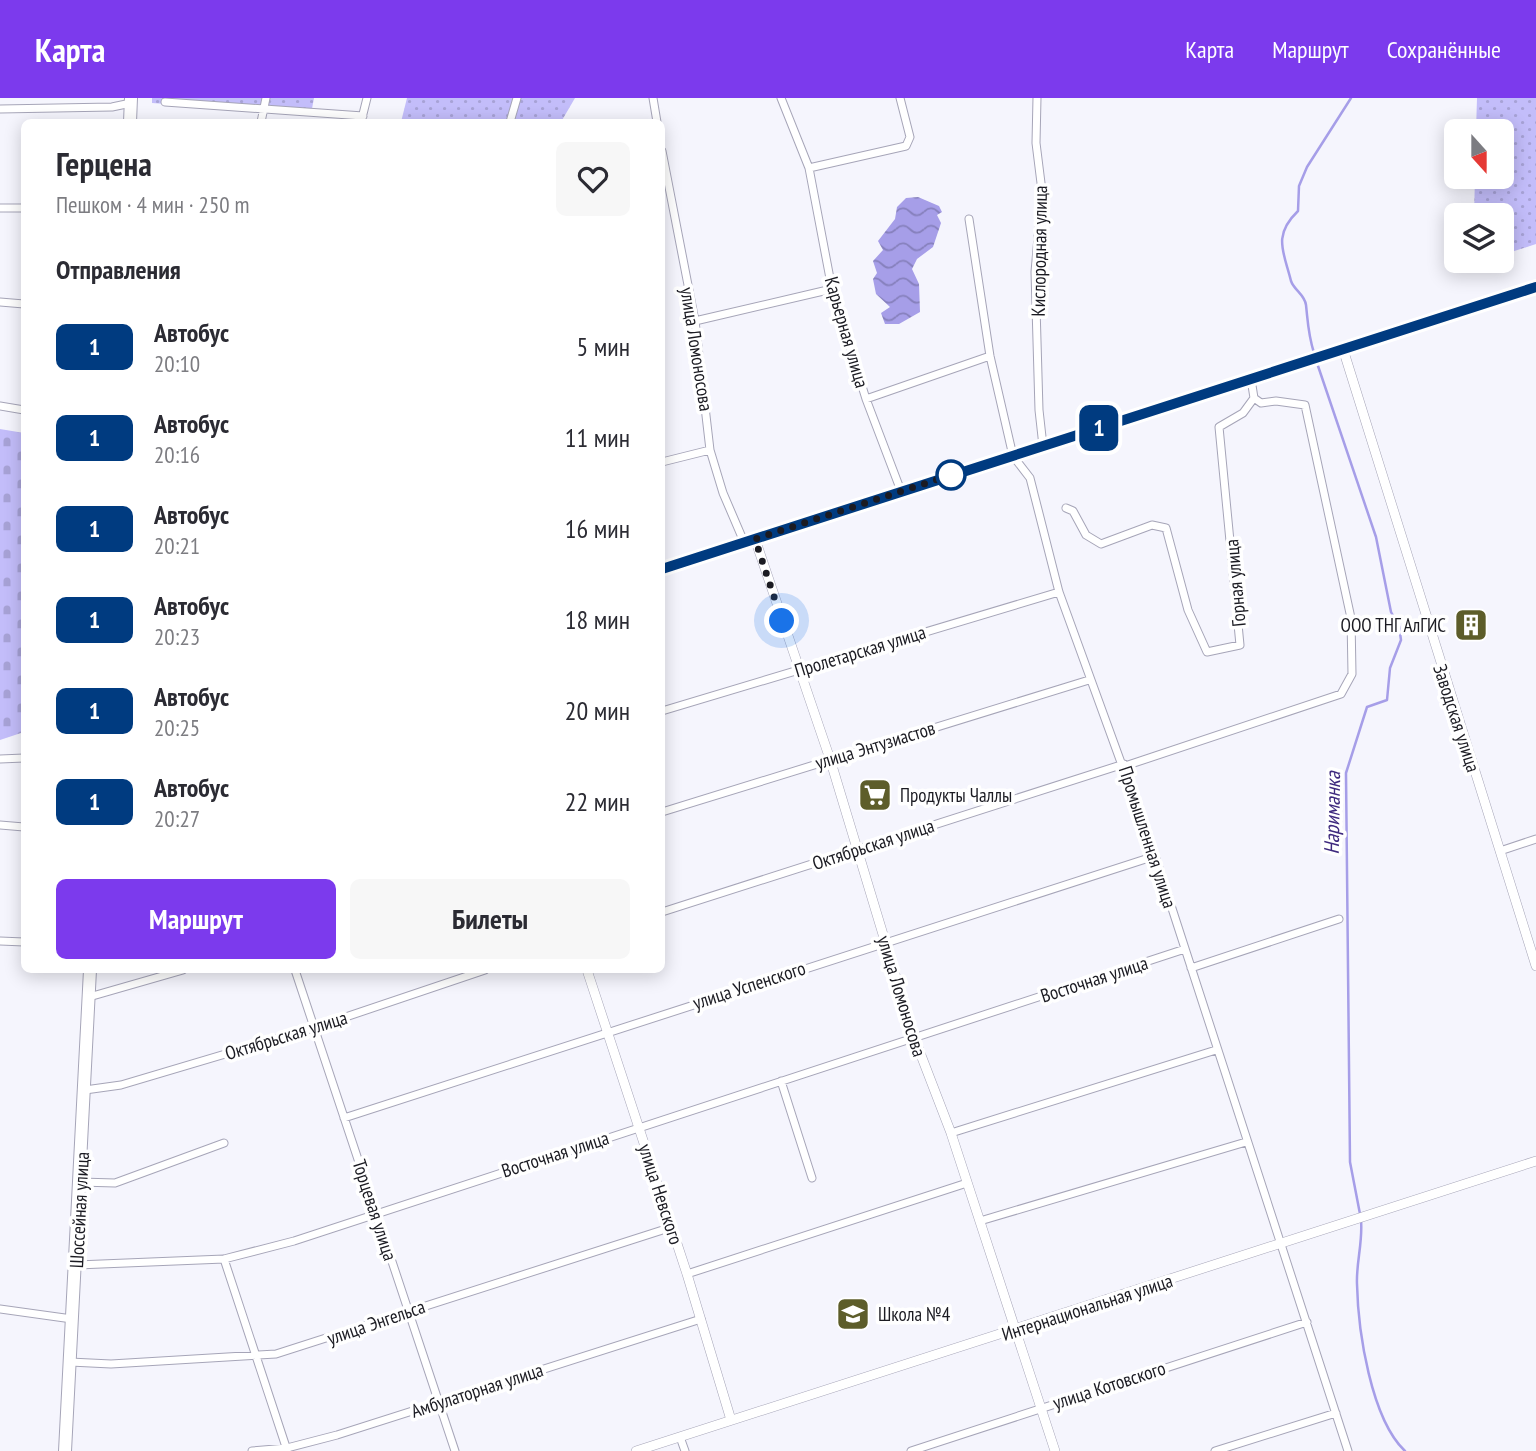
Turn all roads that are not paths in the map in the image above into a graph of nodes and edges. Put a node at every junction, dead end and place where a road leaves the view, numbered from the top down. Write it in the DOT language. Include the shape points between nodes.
graph roads {
  1 [pos="266,98"];
  2 [pos="367,98"];
  3 [pos="517,98"];
  4 [pos="653,98"];
  5 [pos="781,98"];
  6 [pos="900,98"];
  7 [pos="1037,98"];
  8 [pos="131,100"];
  9 [pos="165,102"];
  10 [pos="263,108"];
  11 [pos="0,109"];
  12 [pos="130,119"];
  13 [pos="261,119"];
  14 [pos="362,119"];
  15 [pos="511,119"];
  16 [pos="656,119"];
  17 [pos="665,166"];
  18 [pos="810,167"];
  19 [pos="0,208"];
  20 [pos="21,208"];
  21 [pos="969,219"];
  22 [pos="1536,287"];
  23 [pos="832,289"];
  24 [pos="0,302"];
  25 [pos="21,304"];
  26 [pos="695,321"];
  27 [pos="1338,351"];
  28 [pos="990,356"];
  29 [pos="1251,379"];
  30 [pos="1254,398"];
  31 [pos="866,399"];
  32 [pos="0,407"];
  33 [pos="21,410"];
  34 [pos="1043,446"];
  35 [pos="710,450"];
  36 [pos="1013,456"];
  37 [pos="665,461"];
  38 [pos="901,491"];
  39 [pos="1066,508"];
  40 [pos="749,541"];
  41 [pos="665,568"];
  42 [pos="1059,592"];
  43 [pos="798,670"];
  44 [pos="1089,680"];
  45 [pos="665,710"];
  46 [pos="21,758"];
  47 [pos="0,759"];
  48 [pos="830,759"];
  49 [pos="1124,765"];
  50 [pos="665,811"];
  51 [pos="0,825"];
  52 [pos="21,827"];
  53 [pos="1536,839"];
  54 [pos="858,849"];
  55 [pos="1500,851"];
  56 [pos="1155,856"];
  57 [pos="665,911"];
  58 [pos="1339,919"];
  59 [pos="0,941"];
  60 [pos="886,941"];
  61 [pos="21,943"];
  62 [pos="1185,949"];
  63 [pos="1536,967"];
  64 [pos="1191,968"];
  65 [pos="90,973"];
  66 [pos="173,973"];
  67 [pos="296,973"];
  68 [pos="476,973"];
  69 [pos="588,973"];
  70 [pos="89,997"];
  71 [pos="313,1028"];
  72 [pos="607,1030"];
  73 [pos="914,1037"];
  74 [pos="1216,1050"];
  75 [pos="780,1081"];
  76 [pos="85,1090"];
  77 [pos="344,1118"];
  78 [pos="639,1126"];
  79 [pos="951,1133"];
  80 [pos="1246,1142"];
  81 [pos="225,1143"];
  82 [pos="1536,1161"];
  83 [pos="812,1178"];
  84 [pos="80,1182"];
  85 [pos="967,1183"];
  86 [pos="376,1212"];
  87 [pos="980,1221"];
  88 [pos="672,1227"];
  89 [pos="1281,1245"];
  90 [pos="224,1259"];
  91 [pos="77,1265"];
  92 [pos="687,1274"];
  93 [pos="0,1309"];
  94 [pos="408,1311"];
  95 [pos="72,1319"];
  96 [pos="701,1319"];
  97 [pos="1307,1322"];
  98 [pos="1017,1330"];
  99 [pos="257,1356"];
  100 [pos="70,1362"];
  101 [pos="439,1402"];
  102 [pos="1041,1407"];
  103 [pos="1336,1413"];
  104 [pos="731,1420"];
  105 [pos="680,1437"];
  106 [pos="287,1449"];
  107 [pos="65,1451"];
  108 [pos="252,1451"];
  109 [pos="455,1451"];
  110 [pos="636,1451"];
  111 [pos="685,1451"];
  112 [pos="911,1451"];
  113 [pos="1055,1451"];
  114 [pos="1215,1451"];
  115 [pos="1348,1451"];
  1 -- 10 [label="street"];
  2 -- 14 [label="street"];
  3 -- 15 [label="street"];
  4 -- 16 [label="street"];
  5 -- 18 [label="street, Карьерная улица"];
  6 -- 18 [label="street" via="910,138 906,146"];
  7 -- 34 [label="street, Кислородная улица" via="1042,191 1035,272"];
  8 -- 11 [label="street" via="112,107"];
  8 -- 12 [label="main road"];
  9 -- 10 [label="street"];
  10 -- 13 [label="street"];
  10 -- 14 [label="street"];
  17 -- 26 [label="street, улица Ломоносова"];
  18 -- 23 [label="street, Карьерная улица"];
  19 -- 20 [label="street"];
  21 -- 28 [label="street, Промышленная улица"];
  22 -- 27 [label="main road"];
  23 -- 26 [label="street"];
  23 -- 31 [label="street, Карьерная улица"];
  24 -- 25 [label="street"];
  26 -- 35 [label="street, улица Ломоносова"];
  27 -- 29 [label="main road"];
  27 -- 55 [label="street, Заводская улица"];
  28 -- 31 [label="street"];
  28 -- 36 [label="street, Промышленная улица"];
  29 -- 30 [label="street"];
  29 -- 34 [label="main road"];
  30 -- 39 [label="street, Горная улица" via="1243,413 1219,427 1240,645 1207,652 1188,610 1166,528 1152,525 1101,544 1086,535 1073,511"];
  30 -- 49 [label="street, Октябрьская улица" via="1261,403 1305,405 1351,618 1352,674 1341,694"];
  31 -- 38 [label="street, Карьерная улица"];
  32 -- 33 [label="street"];
  34 -- 36 [label="main road"];
  35 -- 37 [label="street"];
  35 -- 40 [label="street, улица Ломоносова" via="723,493"];
  36 -- 38 [label="main road"];
  36 -- 42 [label="street, Промышленная улица" via="1030,478"];
  38 -- 40 [label="main road"];
  40 -- 41 [label="main road"];
  40 -- 43 [label="street, улица Ломоносова"];
  42 -- 43 [label="street, Пролетарская улица"];
  42 -- 44 [label="street, Промышленная улица"];
  43 -- 45 [label="street, Пролетарская улица"];
  43 -- 48 [label="street, улица Ломоносова"];
  44 -- 48 [label="street, улица Энтузиастов"];
  44 -- 49 [label="street, Промышленная улица"];
  46 -- 47 [label="street"];
  48 -- 50 [label="street, улица Энтузиастов"];
  48 -- 54 [label="street, улица Ломоносова"];
  49 -- 54 [label="street, Октябрьская улица"];
  49 -- 56 [label="street, Промышленная улица"];
  51 -- 52 [label="street"];
  53 -- 55 [label="street"];
  54 -- 57 [label="street, Октябрьская улица"];
  54 -- 60 [label="street, улица Ломоносова"];
  55 -- 63 [label="street, Заводская улица"];
  56 -- 60 [label="street, улица Успенского"];
  56 -- 62 [label="street, Промышленная улица"];
  58 -- 64 [label="street"];
  59 -- 61 [label="street"];
  60 -- 72 [label="street, улица Успенского"];
  60 -- 73 [label="street, улица Ломоносова"];
  62 -- 64 [label="street, Промышленная улица"];
  62 -- 73 [label="street, Восточная улица"];
  64 -- 74 [label="street, Промышленная улица"];
  65 -- 70 [label="main road, Шоссейная улица"];
  66 -- 70 [label="street"];
  67 -- 71 [label="street, Торцевая улица"];
  68 -- 71 [label="street, Октябрьская улица"];
  69 -- 72 [label="street, улица Невского"];
  70 -- 76 [label="main road, Шоссейная улица"];
  71 -- 76 [label="street, Октябрьская улица" via="121,1085"];
  71 -- 77 [label="street, Торцевая улица"];
  72 -- 77 [label="street, улица Успенского"];
  72 -- 78 [label="street, улица Невского"];
  73 -- 75 [label="street, Восточная улица"];
  73 -- 79 [label="street, улица Ломоносова"];
  74 -- 79 [label="street"];
  74 -- 80 [label="street, Промышленная улица"];
  75 -- 78 [label="street, Восточная улица"];
  75 -- 83 [label="street"];
  76 -- 84 [label="main road, Шоссейная улица"];
  77 -- 86 [label="street, Торцевая улица"];
  78 -- 86 [label="street, Восточная улица"];
  78 -- 88 [label="street, улица Невского"];
  79 -- 85 [label="street, улица Ломоносова"];
  80 -- 87 [label="street"];
  80 -- 89 [label="street, Промышленная улица"];
  81 -- 84 [label="street" via="115,1183"];
  82 -- 89 [label="street, Интернациональная улица"];
  84 -- 91 [label="main road, Шоссейная улица"];
  85 -- 87 [label="street, улица Ломоносова"];
  85 -- 92 [label="street"];
  86 -- 90 [label="street, Восточная улица"];
  86 -- 94 [label="street, Торцевая улица"];
  87 -- 98 [label="street, улица Ломоносова"];
  88 -- 92 [label="street, улица Невского"];
  88 -- 94 [label="street, улица Энгельса"];
  89 -- 97 [label="street, Промышленная улица"];
  89 -- 98 [label="street, Интернациональная улица"];
  90 -- 91 [label="street, Восточная улица"];
  90 -- 99 [label="street"];
  91 -- 95 [label="main road, Шоссейная улица"];
  92 -- 96 [label="street, улица Невского"];
  93 -- 95 [label="street"];
  94 -- 99 [label="street, улица Энгельса" via="345,1334"];
  94 -- 101 [label="street, Торцевая улица"];
  95 -- 100 [label="main road, Шоссейная улица"];
  96 -- 101 [label="street, Амбулаторная улица"];
  96 -- 104 [label="street, улица Невского"];
  97 -- 102 [label="street, улица Котовского"];
  97 -- 103 [label="street, Промышленная улица"];
  98 -- 102 [label="street, улица Ломоносова"];
  98 -- 104 [label="street, Интернациональная улица"];
  99 -- 100 [label="street, улица Энгельса"];
  99 -- 106 [label="street"];
  100 -- 107 [label="main road, Шоссейная улица"];
  101 -- 106 [label="street, Амбулаторная улица"];
  101 -- 109 [label="street, Торцевая улица"];
  102 -- 112 [label="street, улица Котовского"];
  102 -- 113 [label="street, улица Ломоносова"];
  103 -- 114 [label="street"];
  103 -- 115 [label="street, Промышленная улица"];
  104 -- 105 [label="street, Интернациональная улица"];
  105 -- 110 [label="street, Интернациональная улица"];
  105 -- 111 [label="street"];
  106 -- 108 [label="street, Амбулаторная улица"];
}
